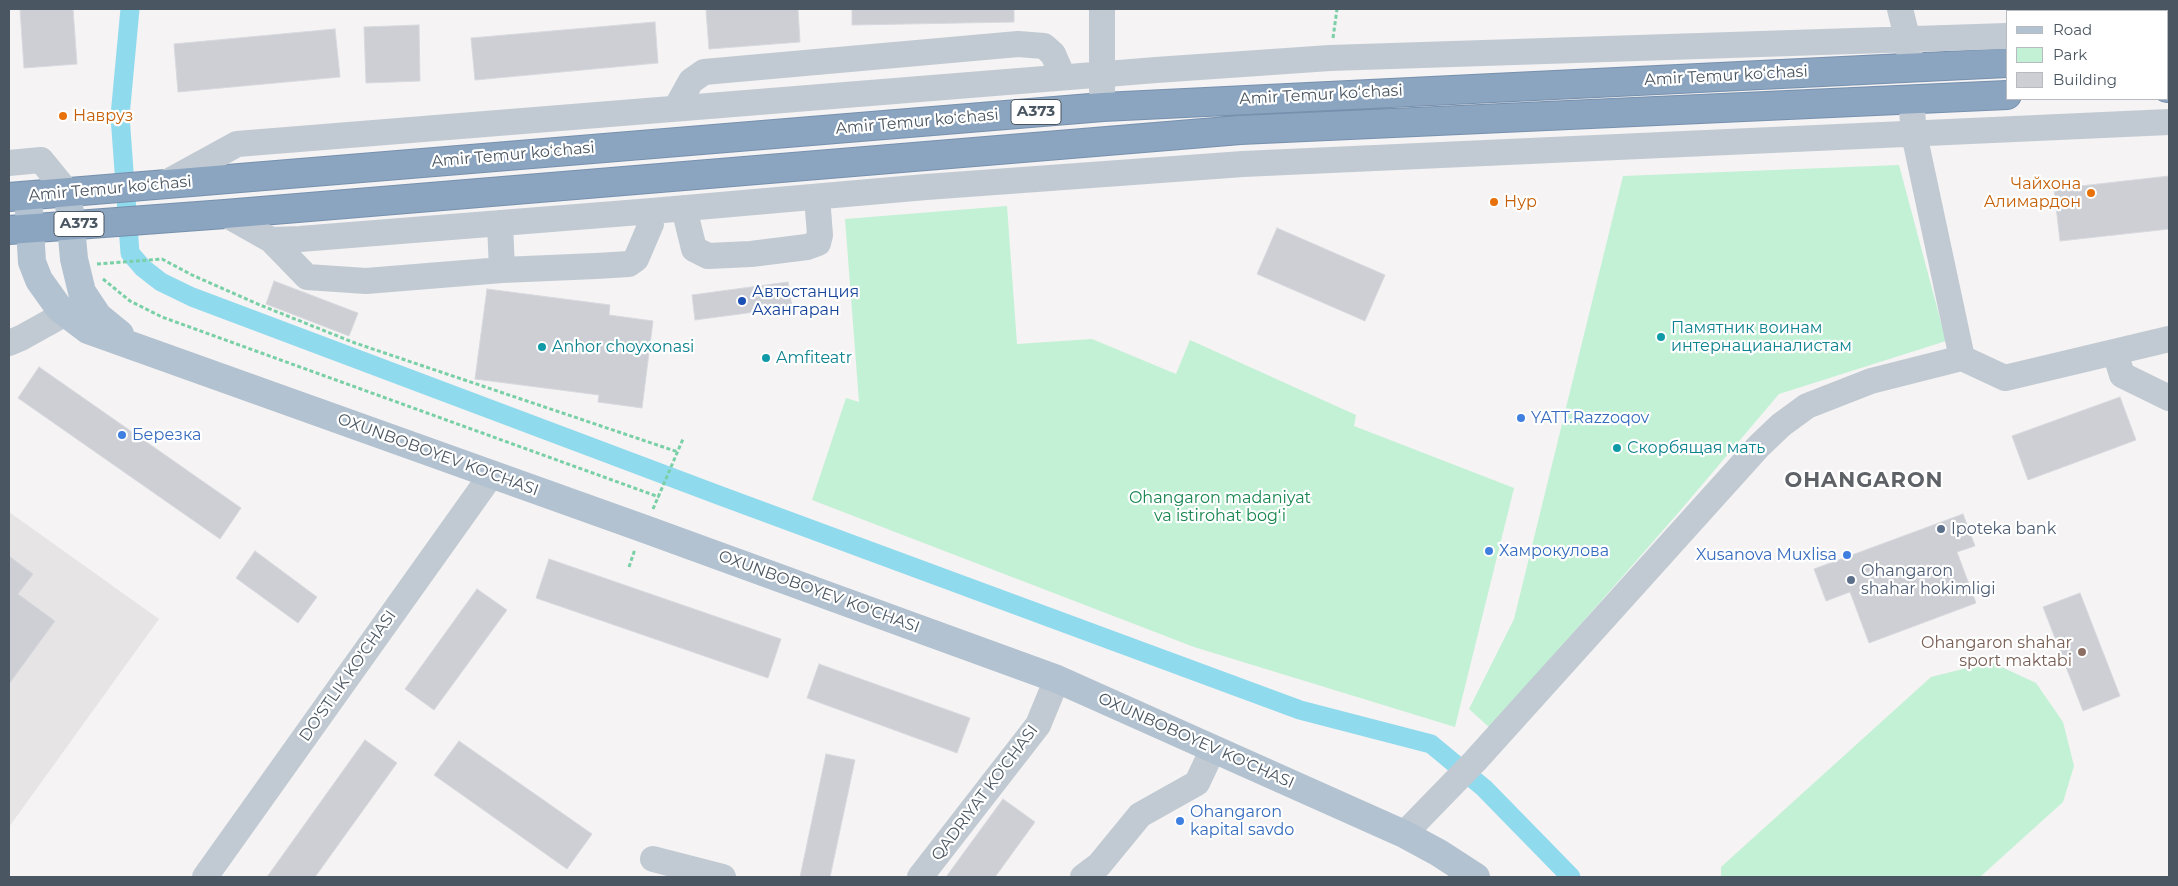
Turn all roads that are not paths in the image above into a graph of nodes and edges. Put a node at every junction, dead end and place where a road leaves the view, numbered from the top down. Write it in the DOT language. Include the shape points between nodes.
graph roads {
  1 [pos="1102,9"];
  2 [pos="1900,9"];
  3 [pos="2006,36"];
  4 [pos="1120,37"];
  5 [pos="1909,54"];
  6 [pos="2006,62"];
  7 [pos="1109,74"];
  8 [pos="1063,77"];
  9 [pos="2006,95"];
  10 [pos="1911,99"];
  11 [pos="1103,107"];
  12 [pos="684,108"];
  13 [pos="2169,122"];
  14 [pos="1914,134"];
  15 [pos="648,143"];
  16 [pos="9,163"];
  17 [pos="164,184"];
  18 [pos="68,193"];
  19 [pos="19,197"];
  20 [pos="817,197"];
  21 [pos="684,208"];
  22 [pos="650,212"];
  23 [pos="225,214"];
  24 [pos="500,223"];
  25 [pos="70,225"];
  26 [pos="19,229"];
  27 [pos="271,240"];
  28 [pos="20,263"];
  29 [pos="502,270"];
  30 [pos="76,308"];
  31 [pos="2169,339"];
  32 [pos="9,343"];
  33 [pos="2115,352"];
  34 [pos="1962,358"];
  35 [pos="2169,398"];
  36 [pos="492,474"];
  37 [pos="1057,679"];
  38 [pos="1213,749"];
  39 [pos="1404,834"];
  40 [pos="653,859"];
  41 [pos="205,877"];
  42 [pos="723,877"];
  43 [pos="920,877"];
  44 [pos="1083,877"];
  45 [pos="1476,877"];
  1 -- 7 [label="street"];
  2 -- 5 [label="street"];
  3 -- 5 [label="street"];
  4 -- 7 [label="street"];
  5 -- 6 [label="highway, Amir Temur koʻchasi / A373"];
  5 -- 7 [label="street" via="1330,58"];
  5 -- 10 [label="highway"];
  5 -- 11 [label="highway, Amir Temur koʻchasi / A373"];
  7 -- 8 [label="street"];
  7 -- 11 [label="street"];
  8 -- 12 [label="street"];
  8 -- 12 [label="street" via="1053,54 1044,46 1018,44 704,72 691,81"];
  9 -- 10 [label="highway, Amir Temur koʻchasi / A373"];
  10 -- 14 [label="street"];
  10 -- 23 [label="highway, Amir Temur koʻchasi / A373" via="1240,130"];
  11 -- 15 [label="highway, Amir Temur koʻchasi / A373"];
  12 -- 15 [label="street"];
  12 -- 17 [label="street" via="237,144"];
  13 -- 14 [label="street"];
  14 -- 20 [label="street" via="1243,164"];
  14 -- 34 [label="street"];
  15 -- 17 [label="highway, Amir Temur koʻchasi / A373"];
  16 -- 18 [label="street" via="41,160"];
  17 -- 18 [label="highway, Amir Temur koʻchasi / A373"];
  18 -- 19 [label="highway, Amir Temur koʻchasi / A373"];
  18 -- 25 [label="main road, OXUNBOBOYEV KO'CHASI"];
  19 -- 26 [label="main road, OXUNBOBOYEV KO'CHASI"];
  20 -- 21 [label="street"];
  20 -- 21 [label="street" via="818,243 751,254 708,256 694,249"];
  21 -- 22 [label="street"];
  22 -- 24 [label="street"];
  22 -- 29 [label="street" via="652,224 636,259 629,264"];
  23 -- 25 [label="highway, Amir Temur koʻchasi / A373"];
  23 -- 27 [label="street"];
  24 -- 27 [label="street"];
  24 -- 29 [label="street"];
  25 -- 26 [label="highway, Amir Temur koʻchasi / A373"];
  25 -- 30 [label="main road, OXUNBOBOYEV KO'CHASI" via="76,271"];
  26 -- 28 [label="main road, OXUNBOBOYEV KO'CHASI"];
  27 -- 29 [label="street" via="307,277 366,281"];
  28 -- 30 [label="main road, OXUNBOBOYEV KO'CHASI" via="47,294"];
  30 -- 32 [label="street"];
  30 -- 36 [label="main road, OXUNBOBOYEV KO'CHASI" via="98,316 144,350"];
  31 -- 33 [label="street"];
  33 -- 34 [label="street" via="2004,378"];
  33 -- 35 [label="street" via="2122,375"];
  34 -- 39 [label="street" via="1871,380 1838,392 1807,406 1781,425 1475,761"];
  36 -- 37 [label="main road, OXUNBOBOYEV KO'CHASI"];
  36 -- 41 [label="street, DO'STLIK KO'CHASI"];
  37 -- 38 [label="main road, OXUNBOBOYEV KO'CHASI"];
  37 -- 43 [label="street, QADRIYAT KO'CHASI" via="1038,725"];
  38 -- 39 [label="main road, OXUNBOBOYEV KO'CHASI"];
  38 -- 44 [label="street" via="1197,783 1140,815 1099,865"];
  39 -- 45 [label="main road, OXUNBOBOYEV KO'CHASI"];
  40 -- 42 [label="street"];
}
